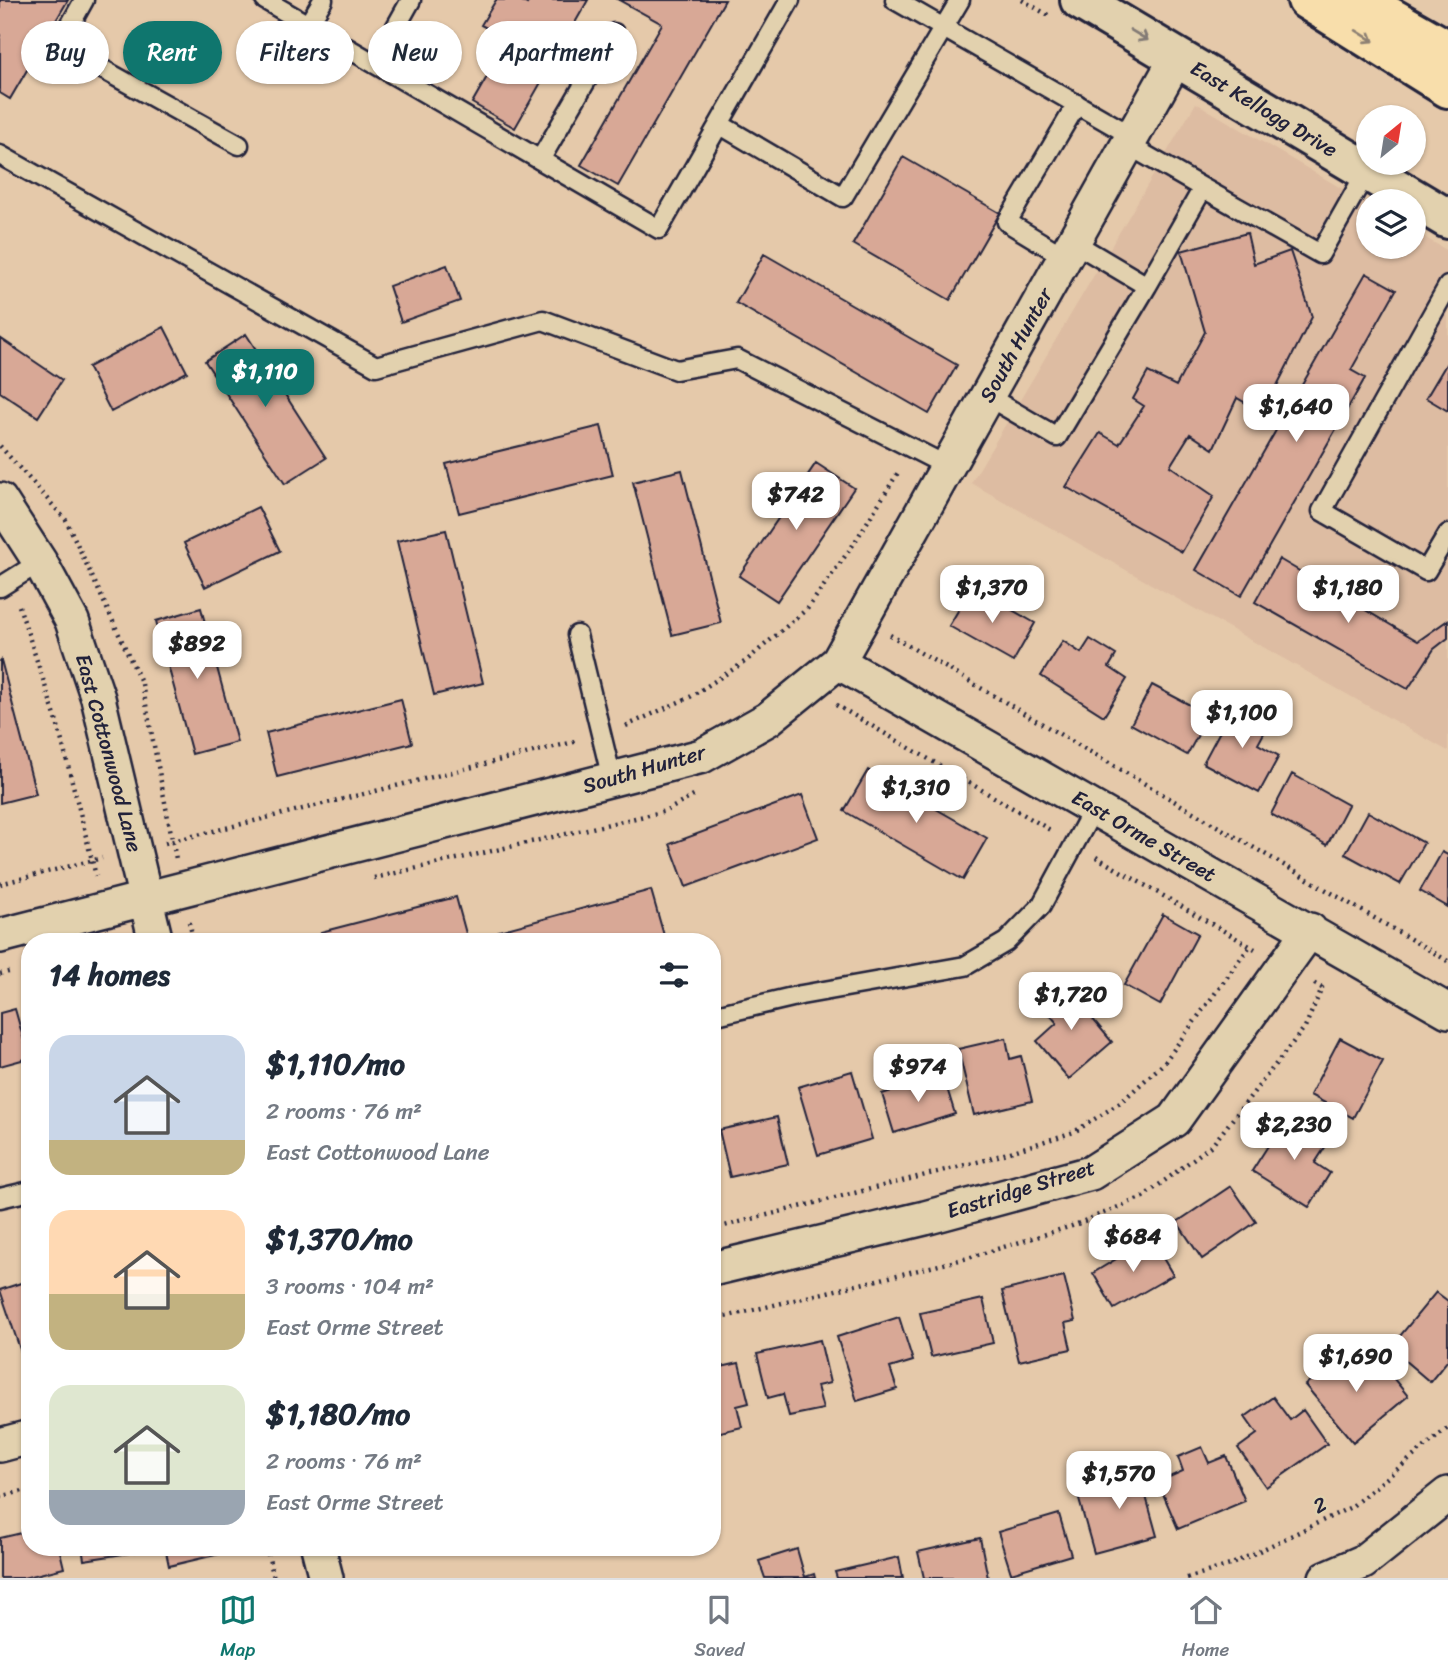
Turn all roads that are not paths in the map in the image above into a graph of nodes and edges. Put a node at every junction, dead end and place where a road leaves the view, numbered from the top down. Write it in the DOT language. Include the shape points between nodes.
graph roads {
  1 [pos="84,0"];
  2 [pos="265,0"];
  3 [pos="323,0"];
  4 [pos="411,0"];
  5 [pos="790,0"];
  6 [pos="895,0"];
  7 [pos="960,0"];
  8 [pos="1080,0"];
  9 [pos="1307,0"];
  10 [pos="1360,0"];
  11 [pos="302,21"];
  12 [pos="311,21"];
  13 [pos="399,21"];
  14 [pos="945,29"];
  15 [pos="1448,50"];
  16 [pos="1177,57"];
  17 [pos="409,84"];
  18 [pos="584,84"];
  19 [pos="1448,89"];
  20 [pos="1077,104"];
  21 [pos="719,124"];
  22 [pos="1130,140"];
  23 [pos="239,145"];
  24 [pos="0,155"];
  25 [pos="540,160"];
  26 [pos="1356,164"];
  27 [pos="1365,175"];
  28 [pos="1374,175"];
  29 [pos="1203,188"];
  30 [pos="1448,219"];
  31 [pos="1069,250"];
  32 [pos="1147,286"];
  33 [pos="1448,286"];
  34 [pos="987,396"];
  35 [pos="947,466"];
  36 [pos="0,500"];
  37 [pos="1448,534"];
  38 [pos="40,562"];
  39 [pos="2,586"];
  40 [pos="577,635"];
  41 [pos="838,662"];
  42 [pos="612,779"];
  43 [pos="1094,808"];
  44 [pos="148,899"];
  45 [pos="1310,930"];
  46 [pos="154,933"];
  47 [pos="0,936"];
  48 [pos="1448,1011"];
  49 [pos="721,1014"];
  50 [pos="21,1193"];
  51 [pos="0,1198"];
  52 [pos="721,1267"];
  53 [pos="21,1439"];
  54 [pos="0,1445"];
  55 [pos="1448,1494"];
  56 [pos="320,1556"];
  57 [pos="1364,1570"];
  58 [pos="326,1578"];
  59 [pos="1326,1578"];
  1 -- 23 [label="lane" via="59,45"];
  2 -- 11 [label="lane"];
  3 -- 12 [label="lane"];
  4 -- 13 [label="lane"];
  5 -- 21 [label="lane"];
  6 -- 14 [label="lane"];
  7 -- 14 [label="lane"];
  8 -- 16 [label="main road, East Kellogg Drive, one-way"];
  9 -- 19 [label="highway, one-way"];
  10 -- 15 [label="highway"];
  14 -- 20 [label="lane"];
  14 -- 21 [label="lane" via="843,197"];
  16 -- 22 [label="street, South Hunter"];
  16 -- 26 [label="main road, East Kellogg Drive"];
  17 -- 25 [label="lane"];
  18 -- 25 [label="lane"];
  20 -- 22 [label="lane"];
  20 -- 31 [label="lane" via="1007,222"];
  21 -- 25 [label="lane" via="659,229"];
  22 -- 29 [label="lane"];
  22 -- 31 [label="street, South Hunter"];
  24 -- 35 [label="lane" via="376,366 542,320 676,370 737,359"];
  27 -- 29 [label="lane" via="1320,254"];
  28 -- 30 [label="main road, East Kellogg Drive"];
  29 -- 32 [label="lane"];
  31 -- 32 [label="lane"];
  31 -- 34 [label="street, South Hunter"];
  32 -- 34 [label="lane" via="1057,437"];
  33 -- 37 [label="lane" via="1322,511 1426,571"];
  34 -- 35 [label="street, South Hunter"];
  35 -- 41 [label="street, South Hunter"];
  36 -- 38 [label="street, East Cottonwood Lane"];
  38 -- 39 [label="lane"];
  38 -- 44 [label="street, East Cottonwood Lane" via="72,621 98,698"];
  40 -- 42 [label="lane"];
  41 -- 42 [label="street, South Hunter" via="768,719 702,756"];
  41 -- 43 [label="street, East Orme Street"];
  42 -- 44 [label="street, South Hunter"];
  43 -- 45 [label="street, East Orme Street"];
  43 -- 49 [label="lane" via="1041,906 1006,942 965,966"];
  44 -- 46 [label="street, East Cottonwood Lane"];
  44 -- 47 [label="street, South Hunter"];
  45 -- 48 [label="street, East Orme Street"];
  45 -- 52 [label="street, Eastridge Street" via="1174,1120 1091,1173"];
  50 -- 51 [label="lane"];
  53 -- 54 [label="street"];
  55 -- 57 [label="street"];
  56 -- 58 [label="street"];
  57 -- 59 [label="street"];
}
